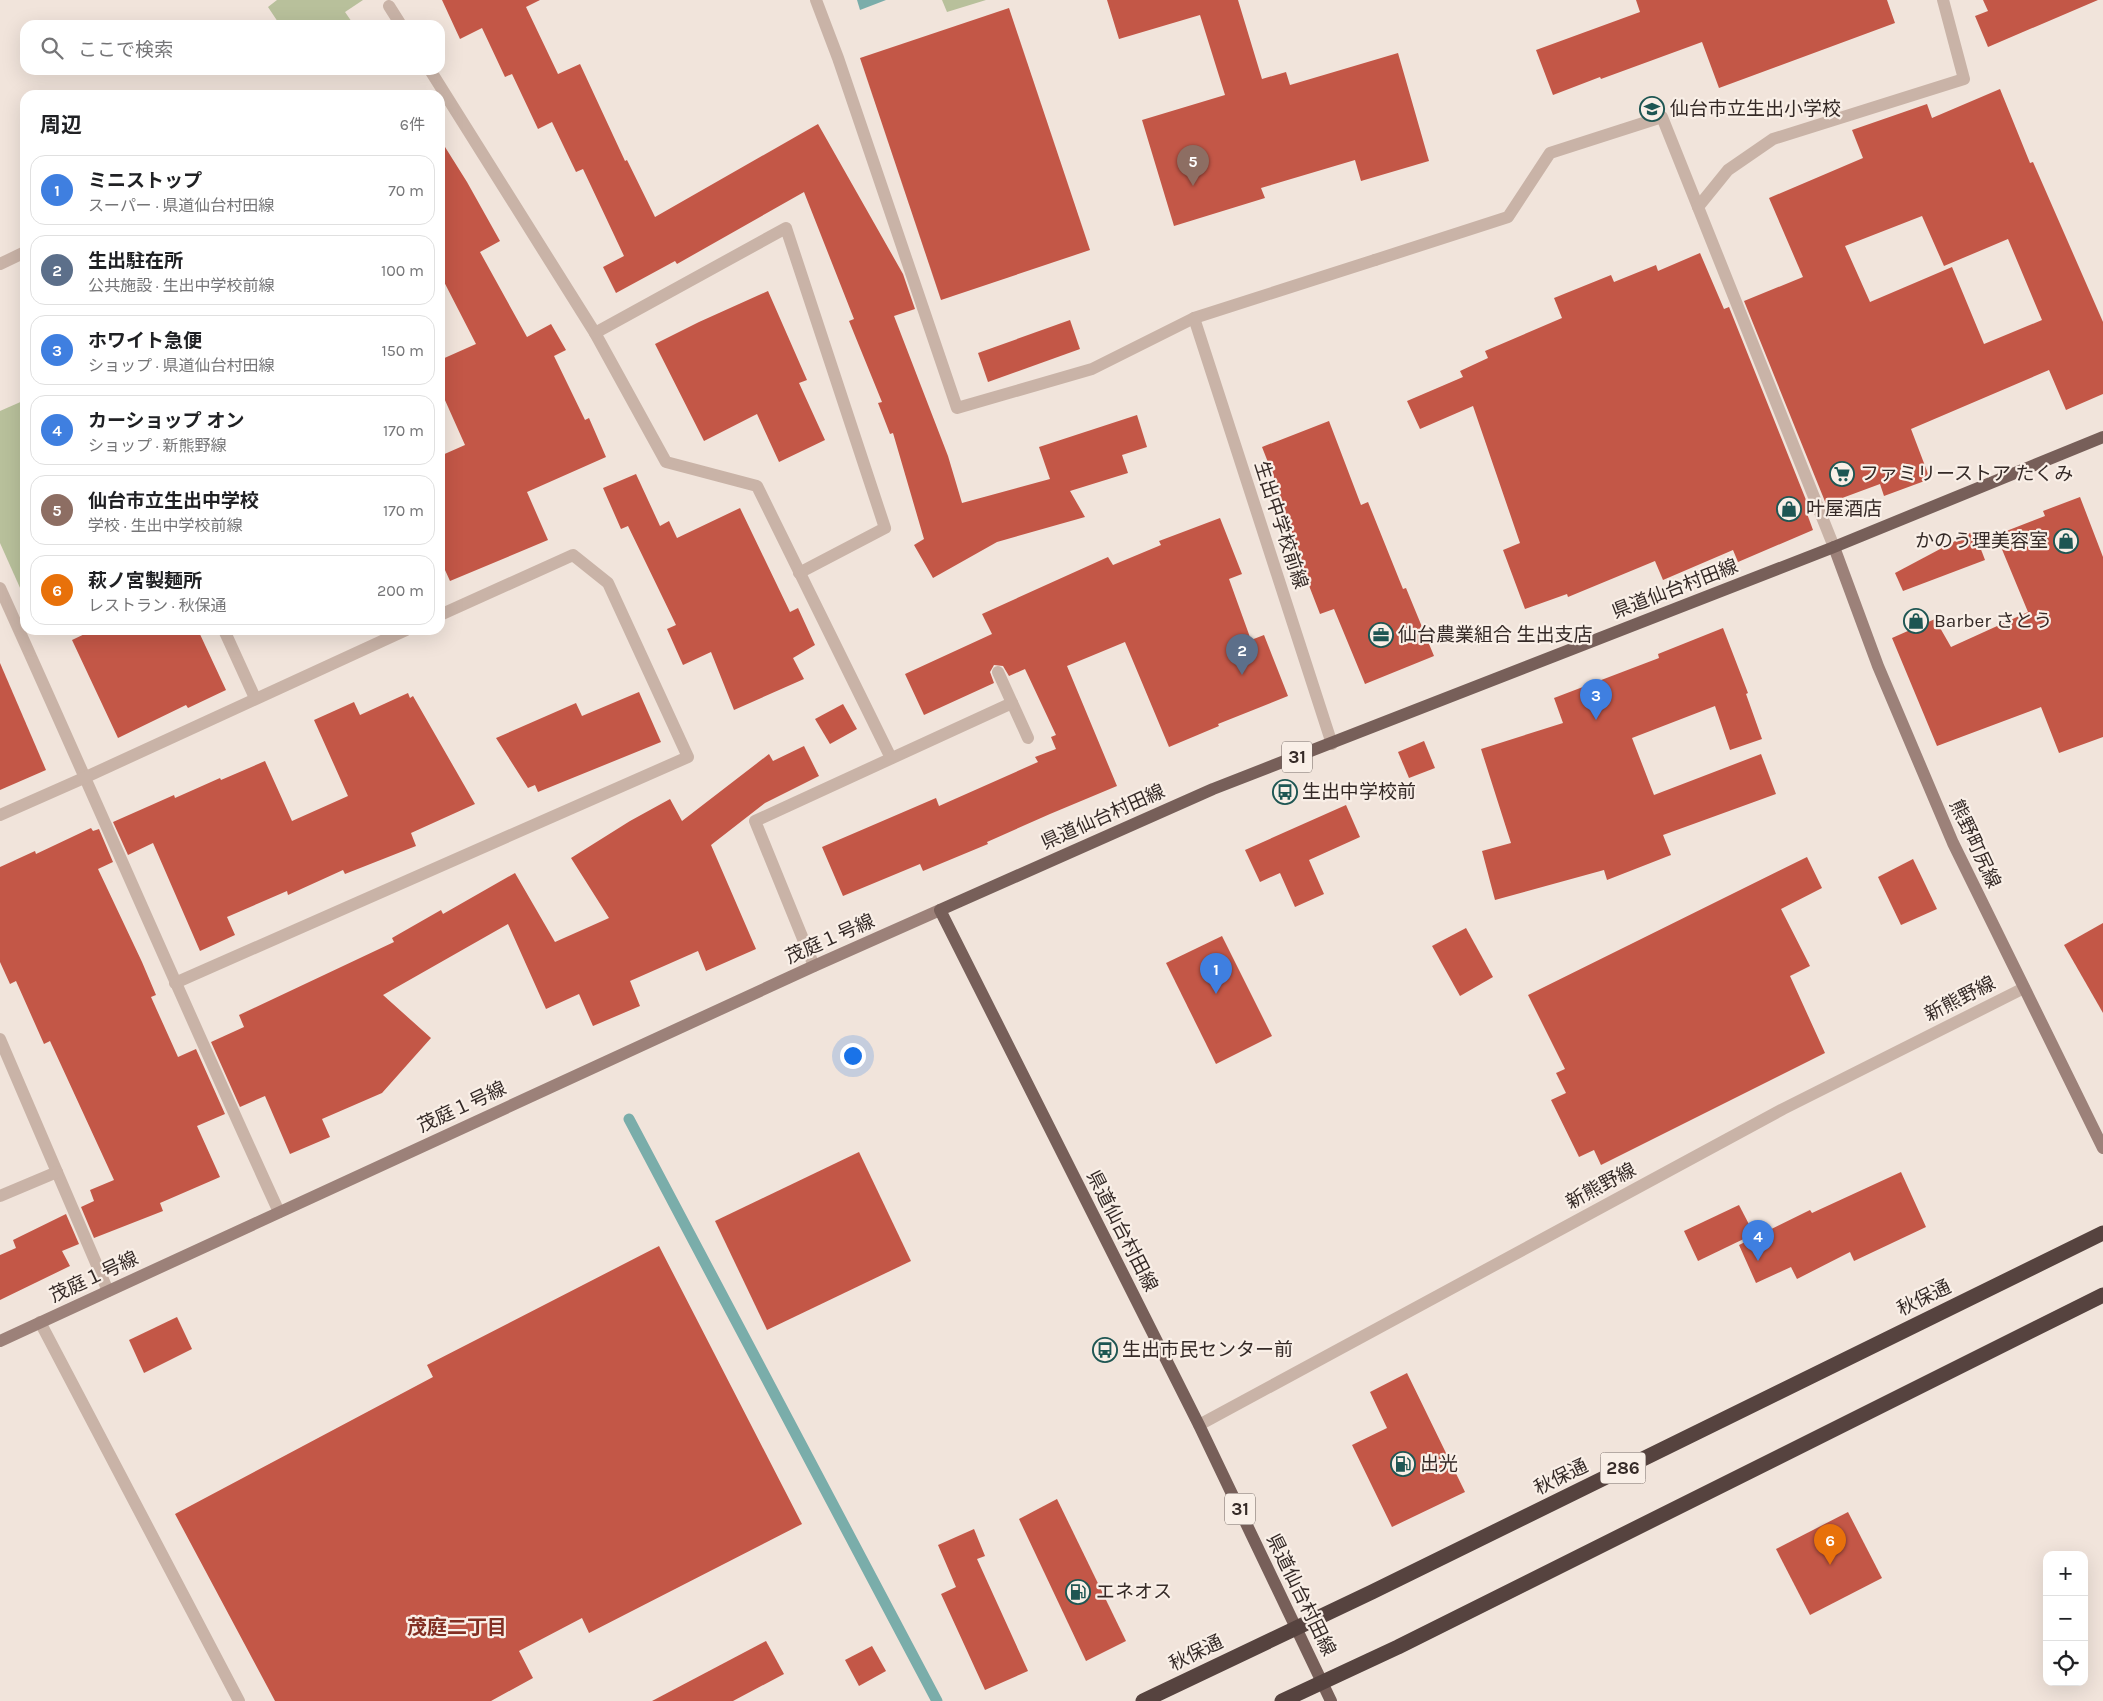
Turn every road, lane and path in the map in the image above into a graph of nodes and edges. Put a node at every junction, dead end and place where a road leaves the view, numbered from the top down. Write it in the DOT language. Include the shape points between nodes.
graph roads {
  1 [pos="816,0"];
  2 [pos="1943,0"];
  3 [pos="389,6"];
  4 [pos="398,20"];
  5 [pos="433,75"];
  6 [pos="443,90"];
  7 [pos="445,94"];
  8 [pos="1698,207"];
  9 [pos="20,254"];
  10 [pos="0,264"];
  11 [pos="1194,318"];
  12 [pos="595,333"];
  13 [pos="2103,437"];
  14 [pos="1834,546"];
  15 [pos="799,573"];
  16 [pos="0,588"];
  17 [pos="445,613"];
  18 [pos="20,632"];
  19 [pos="21,635"];
  20 [pos="226,635"];
  21 [pos="395,635"];
  22 [pos="998,672"];
  23 [pos="255,698"];
  24 [pos="1012,703"];
  25 [pos="1028,738"];
  26 [pos="1332,744"];
  27 [pos="891,758"];
  28 [pos="86,777"];
  29 [pos="0,815"];
  30 [pos="940,910"];
  31 [pos="814,966"];
  32 [pos="175,983"];
  33 [pos="2024,988"];
  34 [pos="0,1039"];
  35 [pos="2103,1148"];
  36 [pos="57,1172"];
  37 [pos="0,1196"];
  38 [pos="280,1212"];
  39 [pos="2103,1233"];
  40 [pos="108,1291"];
  41 [pos="2103,1295"];
  42 [pos="40,1322"];
  43 [pos="0,1341"];
  44 [pos="1199,1425"];
  45 [pos="1296,1627"];
  46 [pos="1322,1682"];
  47 [pos="239,1701"];
  48 [pos="1143,1701"];
  49 [pos="1282,1701"];
  50 [pos="1331,1701"];
  1 -- 11 [label="street" via="957,408 1092,369"];
  2 -- 8 [label="street" via="1964,79 1773,139 1728,170"];
  3 -- 4 [label="street"];
  5 -- 6 [label="street"];
  7 -- 12 [label="street"];
  8 -- 11 [label="street" via="1662,116 1550,153 1508,217"];
  8 -- 14 [label="street"];
  9 -- 10 [label="street"];
  11 -- 26 [label="street, 生出中学校前線"];
  12 -- 15 [label="street" via="666,462 757,486"];
  12 -- 15 [label="street" via="786,228 885,528"];
  13 -- 14 [label="main road, 県道仙台村田線 / 31"];
  14 -- 26 [label="main road, 県道仙台村田線 / 31"];
  14 -- 33 [label="street, 熊野町尻線" via="1878,666 1953,844"];
  15 -- 27 [label="street"];
  16 -- 18 [label="street"];
  17 -- 32 [label="street" via="573,555 608,583 688,757"];
  19 -- 28 [label="street"];
  20 -- 23 [label="street"];
  21 -- 23 [label="street"];
  22 -- 24 [label="street"];
  23 -- 28 [label="street"];
  24 -- 25 [label="street"];
  24 -- 27 [label="street"];
  26 -- 30 [label="main road, 県道仙台村田線 / 31" via="1214,789"];
  27 -- 31 [label="street" via="755,821"];
  28 -- 29 [label="street"];
  28 -- 32 [label="street"];
  30 -- 31 [label="street, 茂庭１号線"];
  30 -- 44 [label="main road, 県道仙台村田線 / 31"];
  31 -- 38 [label="street, 茂庭１号線"];
  32 -- 38 [label="street"];
  33 -- 35 [label="street, 熊野町尻線"];
  33 -- 44 [label="street, 新熊野線" via="1783,1109"];
  34 -- 36 [label="street"];
  36 -- 37 [label="street"];
  36 -- 40 [label="street"];
  38 -- 40 [label="street, 茂庭１号線"];
  39 -- 45 [label="highway, 秋保通 / 286"];
  40 -- 42 [label="street, 茂庭１号線"];
  41 -- 46 [label="highway"];
  42 -- 43 [label="street, 茂庭１号線"];
  42 -- 47 [label="street"];
  44 -- 45 [label="main road, 県道仙台村田線 / 31"];
  45 -- 46 [label="main road, 県道仙台村田線 / 31"];
  45 -- 48 [label="highway, 秋保通 / 286"];
  46 -- 49 [label="highway"];
  46 -- 50 [label="main road, 県道仙台村田線 / 31"];
}
